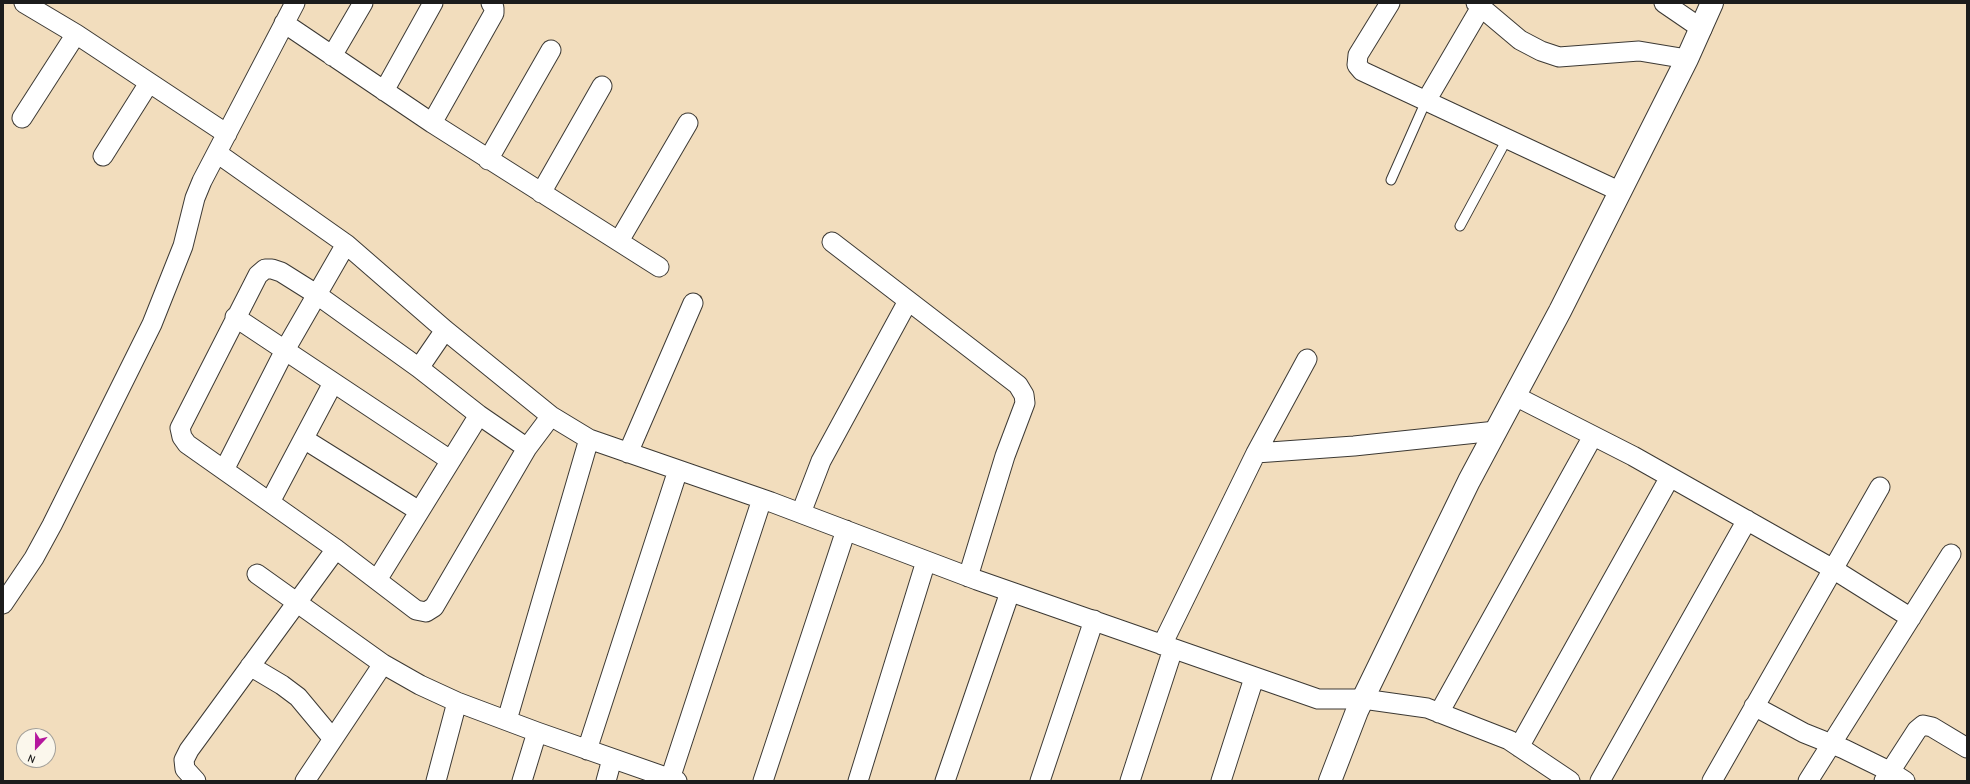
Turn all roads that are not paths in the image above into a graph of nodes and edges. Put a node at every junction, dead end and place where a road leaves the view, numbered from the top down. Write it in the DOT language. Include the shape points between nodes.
graph roads {
  1 [pos="24,3"];
  2 [pos="295,3"];
  3 [pos="363,3"];
  4 [pos="433,3"];
  5 [pos="491,3"];
  6 [pos="1390,3"];
  7 [pos="1664,3"];
  8 [pos="1712,3"];
  9 [pos="1478,5"];
  10 [pos="284,23"];
  11 [pos="1702,29"];
  12 [pos="76,34"];
  13 [pos="551,50"];
  14 [pos="332,56"];
  15 [pos="1687,58"];
  16 [pos="149,83"];
  17 [pos="602,86"];
  18 [pos="384,91"];
  19 [pos="1426,101"];
  20 [pos="22,118"];
  21 [pos="432,123"];
  22 [pos="688,123"];
  23 [pos="227,134"];
  24 [pos="1507,139"];
  25 [pos="217,153"];
  26 [pos="103,156"];
  27 [pos="488,160"];
  28 [pos="1391,180"];
  29 [pos="1621,192"];
  30 [pos="541,193"];
  31 [pos="1460,226"];
  32 [pos="619,242"];
  33 [pos="832,242"];
  34 [pos="346,244"];
  35 [pos="659,267"];
  36 [pos="316,294"];
  37 [pos="908,301"];
  38 [pos="693,303"];
  39 [pos="235,317"];
  40 [pos="445,330"];
  41 [pos="285,350"];
  42 [pos="1307,359"];
  43 [pos="419,368"];
  44 [pos="333,383"];
  45 [pos="1515,396"];
  46 [pos="479,415"];
  47 [pos="551,416"];
  48 [pos="1496,431"];
  49 [pos="1593,436"];
  50 [pos="304,439"];
  51 [pos="589,439"];
  52 [pos="527,448"];
  53 [pos="628,453"];
  54 [pos="1256,454"];
  55 [pos="450,460"];
  56 [pos="224,470"];
  57 [pos="678,470"];
  58 [pos="1670,477"];
  59 [pos="1880,487"];
  60 [pos="762,499"];
  61 [pos="270,502"];
  62 [pos="419,511"];
  63 [pos="800,514"];
  64 [pos="1747,520"];
  65 [pos="846,530"];
  66 [pos="336,549"];
  67 [pos="1951,554"];
  68 [pos="926,561"];
  69 [pos="1833,568"];
  70 [pos="257,574"];
  71 [pos="968,577"];
  72 [pos="377,580"];
  73 [pos="1010,592"];
  74 [pos="296,602"];
  75 [pos="3,604"];
  76 [pos="1911,618"];
  77 [pos="1094,620"];
  78 [pos="1167,647"];
  79 [pos="383,664"];
  80 [pos="250,666"];
  81 [pos="1254,678"];
  82 [pos="1363,699"];
  83 [pos="457,702"];
  84 [pos="1754,706"];
  85 [pos="1439,713"];
  86 [pos="507,720"];
  87 [pos="537,732"];
  88 [pos="333,739"];
  89 [pos="1831,744"];
  90 [pos="1519,747"];
  91 [pos="1967,748"];
  92 [pos="587,750"];
  93 [pos="612,759"];
  94 [pos="1893,778"];
  95 [pos="673,780"];
  96 [pos="196,781"];
  97 [pos="306,781"];
  98 [pos="436,781"];
  99 [pos="522,781"];
  100 [pos="606,781"];
  101 [pos="762,781"];
  102 [pos="858,781"];
  103 [pos="945,781"];
  104 [pos="1040,781"];
  105 [pos="1130,781"];
  106 [pos="1221,781"];
  107 [pos="1330,781"];
  108 [pos="1570,781"];
  109 [pos="1600,781"];
  110 [pos="1712,781"];
  111 [pos="1808,781"];
  1 -- 12 [label="street"];
  2 -- 10 [label="street"];
  3 -- 14 [label="street"];
  4 -- 18 [label="street"];
  5 -- 21 [label="street" via="494,13"];
  6 -- 19 [label="street" via="1358,55 1357,65 1362,71"];
  7 -- 11 [label="street"];
  8 -- 11 [label="street"];
  9 -- 15 [label="street" via="1520,40 1541,52 1559,57 1639,51"];
  9 -- 19 [label="street"];
  10 -- 14 [label="street"];
  10 -- 23 [label="street"];
  11 -- 15 [label="street"];
  12 -- 16 [label="street"];
  12 -- 20 [label="street"];
  13 -- 27 [label="street"];
  14 -- 18 [label="street"];
  15 -- 29 [label="street"];
  16 -- 23 [label="street"];
  16 -- 26 [label="street"];
  17 -- 30 [label="street"];
  18 -- 21 [label="street"];
  19 -- 24 [label="street"];
  19 -- 28 [label="lane"];
  21 -- 27 [label="street"];
  22 -- 32 [label="street"];
  23 -- 25 [label="street"];
  24 -- 29 [label="street"];
  24 -- 31 [label="lane"];
  25 -- 34 [label="street"];
  25 -- 75 [label="street" via="194,198 183,246 152,324 52,525 34,558"];
  27 -- 30 [label="street"];
  29 -- 45 [label="street"];
  30 -- 32 [label="street"];
  32 -- 35 [label="street"];
  33 -- 37 [label="street"];
  34 -- 36 [label="street"];
  34 -- 40 [label="street"];
  36 -- 39 [label="street" via="281,272 265,269 258,275"];
  36 -- 41 [label="street"];
  36 -- 43 [label="street"];
  37 -- 63 [label="street" via="821,461"];
  37 -- 71 [label="street" via="1018,385 1024,395 1025,403 1005,456"];
  38 -- 53 [label="street"];
  39 -- 41 [label="street"];
  39 -- 56 [label="street" via="180,428 187,444"];
  40 -- 43 [label="street"];
  40 -- 47 [label="street"];
  41 -- 44 [label="street"];
  41 -- 56 [label="street"];
  42 -- 54 [label="street"];
  43 -- 46 [label="street"];
  44 -- 50 [label="street"];
  44 -- 55 [label="street"];
  45 -- 48 [label="street"];
  45 -- 49 [label="street"];
  46 -- 52 [label="street"];
  46 -- 55 [label="street"];
  47 -- 51 [label="street"];
  47 -- 52 [label="street"];
  48 -- 54 [label="street"];
  48 -- 82 [label="street"];
  49 -- 58 [label="street"];
  49 -- 85 [label="street"];
  50 -- 61 [label="street"];
  50 -- 62 [label="street"];
  51 -- 53 [label="street"];
  51 -- 86 [label="street"];
  52 -- 72 [label="street" via="434,607 426,612 416,610"];
  53 -- 57 [label="street"];
  54 -- 78 [label="street"];
  55 -- 62 [label="street"];
  56 -- 61 [label="street"];
  57 -- 60 [label="street"];
  57 -- 92 [label="street"];
  58 -- 64 [label="street"];
  58 -- 90 [label="street"];
  59 -- 69 [label="street"];
  60 -- 63 [label="street"];
  60 -- 95 [label="street"];
  61 -- 66 [label="street"];
  62 -- 72 [label="street"];
  63 -- 65 [label="street"];
  64 -- 69 [label="street"];
  64 -- 109 [label="street"];
  65 -- 68 [label="street"];
  65 -- 101 [label="street"];
  66 -- 72 [label="street"];
  66 -- 74 [label="street"];
  67 -- 76 [label="street"];
  68 -- 71 [label="street"];
  68 -- 102 [label="street"];
  69 -- 76 [label="street"];
  69 -- 84 [label="street"];
  70 -- 74 [label="street"];
  71 -- 73 [label="street"];
  73 -- 77 [label="street"];
  73 -- 103 [label="street"];
  74 -- 79 [label="street"];
  74 -- 80 [label="street"];
  76 -- 89 [label="street"];
  77 -- 78 [label="street"];
  77 -- 104 [label="street"];
  78 -- 81 [label="street"];
  78 -- 105 [label="street"];
  79 -- 83 [label="street"];
  79 -- 88 [label="street"];
  80 -- 88 [label="street" via="282,684 298,697"];
  80 -- 96 [label="street" via="184,760 185,768"];
  81 -- 82 [label="street" via="1318,699"];
  81 -- 106 [label="street"];
  82 -- 85 [label="street" via="1427,708"];
  82 -- 107 [label="street"];
  83 -- 86 [label="street"];
  83 -- 98 [label="street"];
  84 -- 89 [label="street" via="1804,733"];
  84 -- 110 [label="street"];
  85 -- 90 [label="street" via="1509,740"];
  86 -- 87 [label="street"];
  87 -- 92 [label="street"];
  87 -- 99 [label="street"];
  88 -- 97 [label="street"];
  89 -- 94 [label="street"];
  89 -- 111 [label="street"];
  90 -- 108 [label="street"];
  91 -- 94 [label="street" via="1932,727 1923,725 1917,730"];
  92 -- 93 [label="street"];
  93 -- 95 [label="street"];
  93 -- 100 [label="street"];
}
